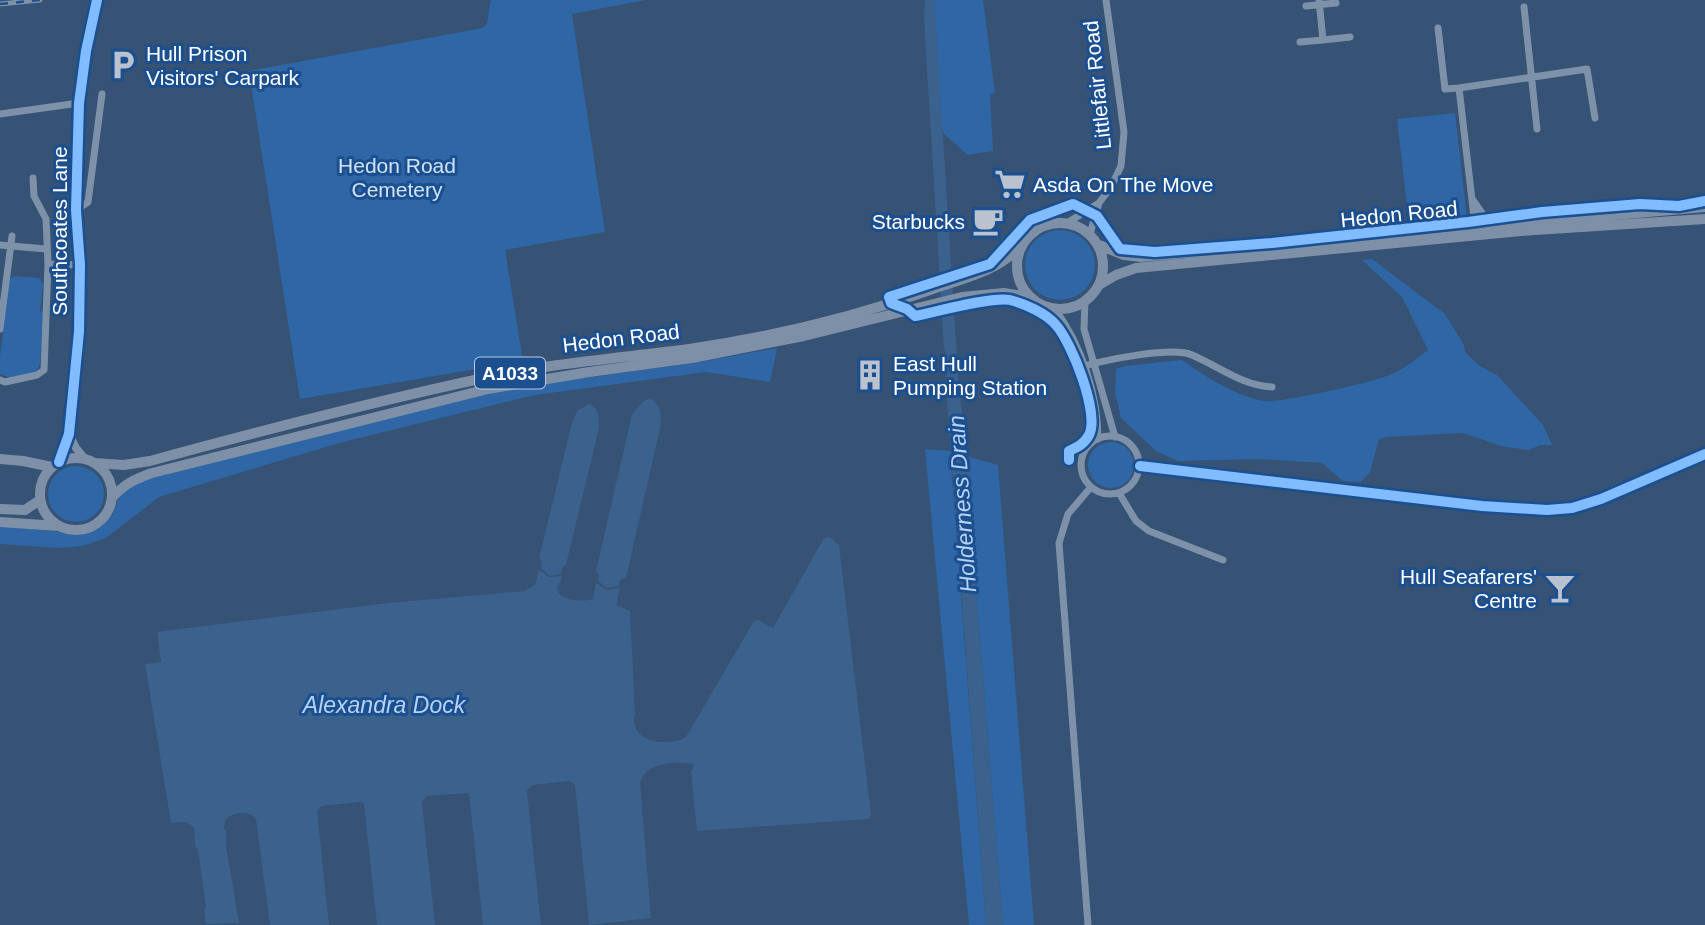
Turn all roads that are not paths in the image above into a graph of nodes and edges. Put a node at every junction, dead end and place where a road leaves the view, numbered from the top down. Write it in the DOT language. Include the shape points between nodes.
graph roads {
  1 [pos="97,0"];
  2 [pos="1106,0"];
  3 [pos="1319,2"];
  4 [pos="1336,3"];
  5 [pos="1306,6"];
  6 [pos="1524,7"];
  7 [pos="1438,28"];
  8 [pos="1350,37"];
  9 [pos="1323,40"];
  10 [pos="1300,41"];
  11 [pos="1532,76"];
  12 [pos="1459,88"];
  13 [pos="102,94"];
  14 [pos="79,103"];
  15 [pos="0,114"];
  16 [pos="1595,118"];
  17 [pos="1537,129"];
  18 [pos="33,178"];
  19 [pos="1471,196"];
  20 [pos="1099,203"];
  21 [pos="1705,207"];
  22 [pos="76,210"];
  23 [pos="1705,219"];
  24 [pos="1067,223"];
  25 [pos="1495,224"];
  26 [pos="1475,226"];
  27 [pos="1090,234"];
  28 [pos="12,236"];
  29 [pos="0,245"];
  30 [pos="1099,245"];
  31 [pos="11,247"];
  32 [pos="1020,247"];
  33 [pos="46,249"];
  34 [pos="48,264"];
  35 [pos="80,265"];
  36 [pos="1099,285"];
  37 [pos="1029,297"];
  38 [pos="1085,302"];
  39 [pos="1055,309"];
  40 [pos="0,329"];
  41 [pos="1093,364"];
  42 [pos="1084,366"];
  43 [pos="0,380"];
  44 [pos="1272,387"];
  45 [pos="69,434"];
  46 [pos="1115,436"];
  47 [pos="1098,439"];
  48 [pos="1705,454"];
  49 [pos="0,459"];
  50 [pos="23,461"];
  51 [pos="90,461"];
  52 [pos="55,465"];
  53 [pos="1140,466"];
  54 [pos="42,482"];
  55 [pos="1091,487"];
  56 [pos="1119,493"];
  57 [pos="112,498"];
  58 [pos="40,500"];
  59 [pos="0,509"];
  60 [pos="0,522"];
  61 [pos="61,527"];
  62 [pos="1223,560"];
  63 [pos="1088,925"];
  1 -- 14 [label="street, Southcoates Lane"];
  2 -- 20 [label="street, Littlefair Road" via="1124,146 1121,166"];
  3 -- 4 [label="street"];
  3 -- 5 [label="street"];
  3 -- 9 [label="street"];
  6 -- 11 [label="street"];
  7 -- 12 [label="street" via="1445,89"];
  8 -- 9 [label="street"];
  9 -- 10 [label="street"];
  11 -- 12 [label="street"];
  11 -- 16 [label="street" via="1587,69"];
  11 -- 17 [label="street"];
  12 -- 19 [label="street"];
  13 -- 22 [label="street" via="88,202"];
  14 -- 15 [label="street"];
  14 -- 22 [label="street, Southcoates Lane"];
  18 -- 33 [label="street" via="34,196 46,219"];
  19 -- 25 [label="street"];
  19 -- 26 [label="street"];
  20 -- 24 [label="street, Littlefair Road"];
  20 -- 27 [label="street, Littlefair Road"];
  21 -- 25 [label="highway, Hedon Road"];
  22 -- 35 [label="street, Southcoates Lane"];
  23 -- 36 [label="highway, Hedon Road" via="1521,231 1136,268"];
  24 -- 27 [label="highway"];
  24 -- 32 [label="highway, A1033" via="1039,227"];
  25 -- 26 [label="highway, Hedon Road"];
  26 -- 30 [label="highway, Hedon Road" via="1141,257"];
  27 -- 30 [label="highway"];
  28 -- 31 [label="street"];
  29 -- 31 [label="street"];
  30 -- 36 [label="highway" via="1103,261"];
  31 -- 33 [label="street"];
  31 -- 40 [label="street"];
  32 -- 37 [label="highway" via="1016,274"];
  32 -- 51 [label="highway, Hedon Road / A1033" via="995,268 805,328 485,377 150,461 124,465"];
  33 -- 34 [label="street"];
  34 -- 35 [label="street"];
  34 -- 43 [label="street" via="44,370"];
  35 -- 45 [label="street, Southcoates Lane"];
  36 -- 38 [label="highway"];
  37 -- 39 [label="highway, A1033"];
  37 -- 57 [label="highway, Hedon Road / A1033" via="1004,293 962,297 692,358 488,389 152,473 132,480"];
  38 -- 39 [label="highway"];
  38 -- 41 [label="street" via="1084,329"];
  39 -- 42 [label="street"];
  41 -- 42 [label="street"];
  41 -- 44 [label="street" via="1159,352 1186,353 1254,386"];
  41 -- 46 [label="street"];
  42 -- 47 [label="street"];
  45 -- 51 [label="street"];
  45 -- 52 [label="street, Southcoates Lane"];
  46 -- 47 [label="street"];
  46 -- 53 [label="street" via="1133,447"];
  47 -- 55 [label="street" via="1081,461"];
  48 -- 53 [label="street" via="1601,499 1547,510"];
  49 -- 50 [label="highway, A1033"];
  50 -- 52 [label="highway, A1033"];
  50 -- 54 [label="highway"];
  51 -- 52 [label="highway, A1033" via="76,458"];
  51 -- 57 [label="highway" via="108,477"];
  52 -- 54 [label="highway"];
  53 -- 56 [label="street" via="1134,483"];
  54 -- 58 [label="highway"];
  55 -- 56 [label="street" via="1100,493"];
  55 -- 63 [label="street" via="1068,514 1059,543"];
  56 -- 62 [label="street" via="1136,521 1149,531"];
  57 -- 61 [label="highway, A1033" via="109,509 94,525"];
  58 -- 59 [label="highway" via="25,510"];
  58 -- 61 [label="highway" via="47,516"];
  60 -- 61 [label="highway"];
}
